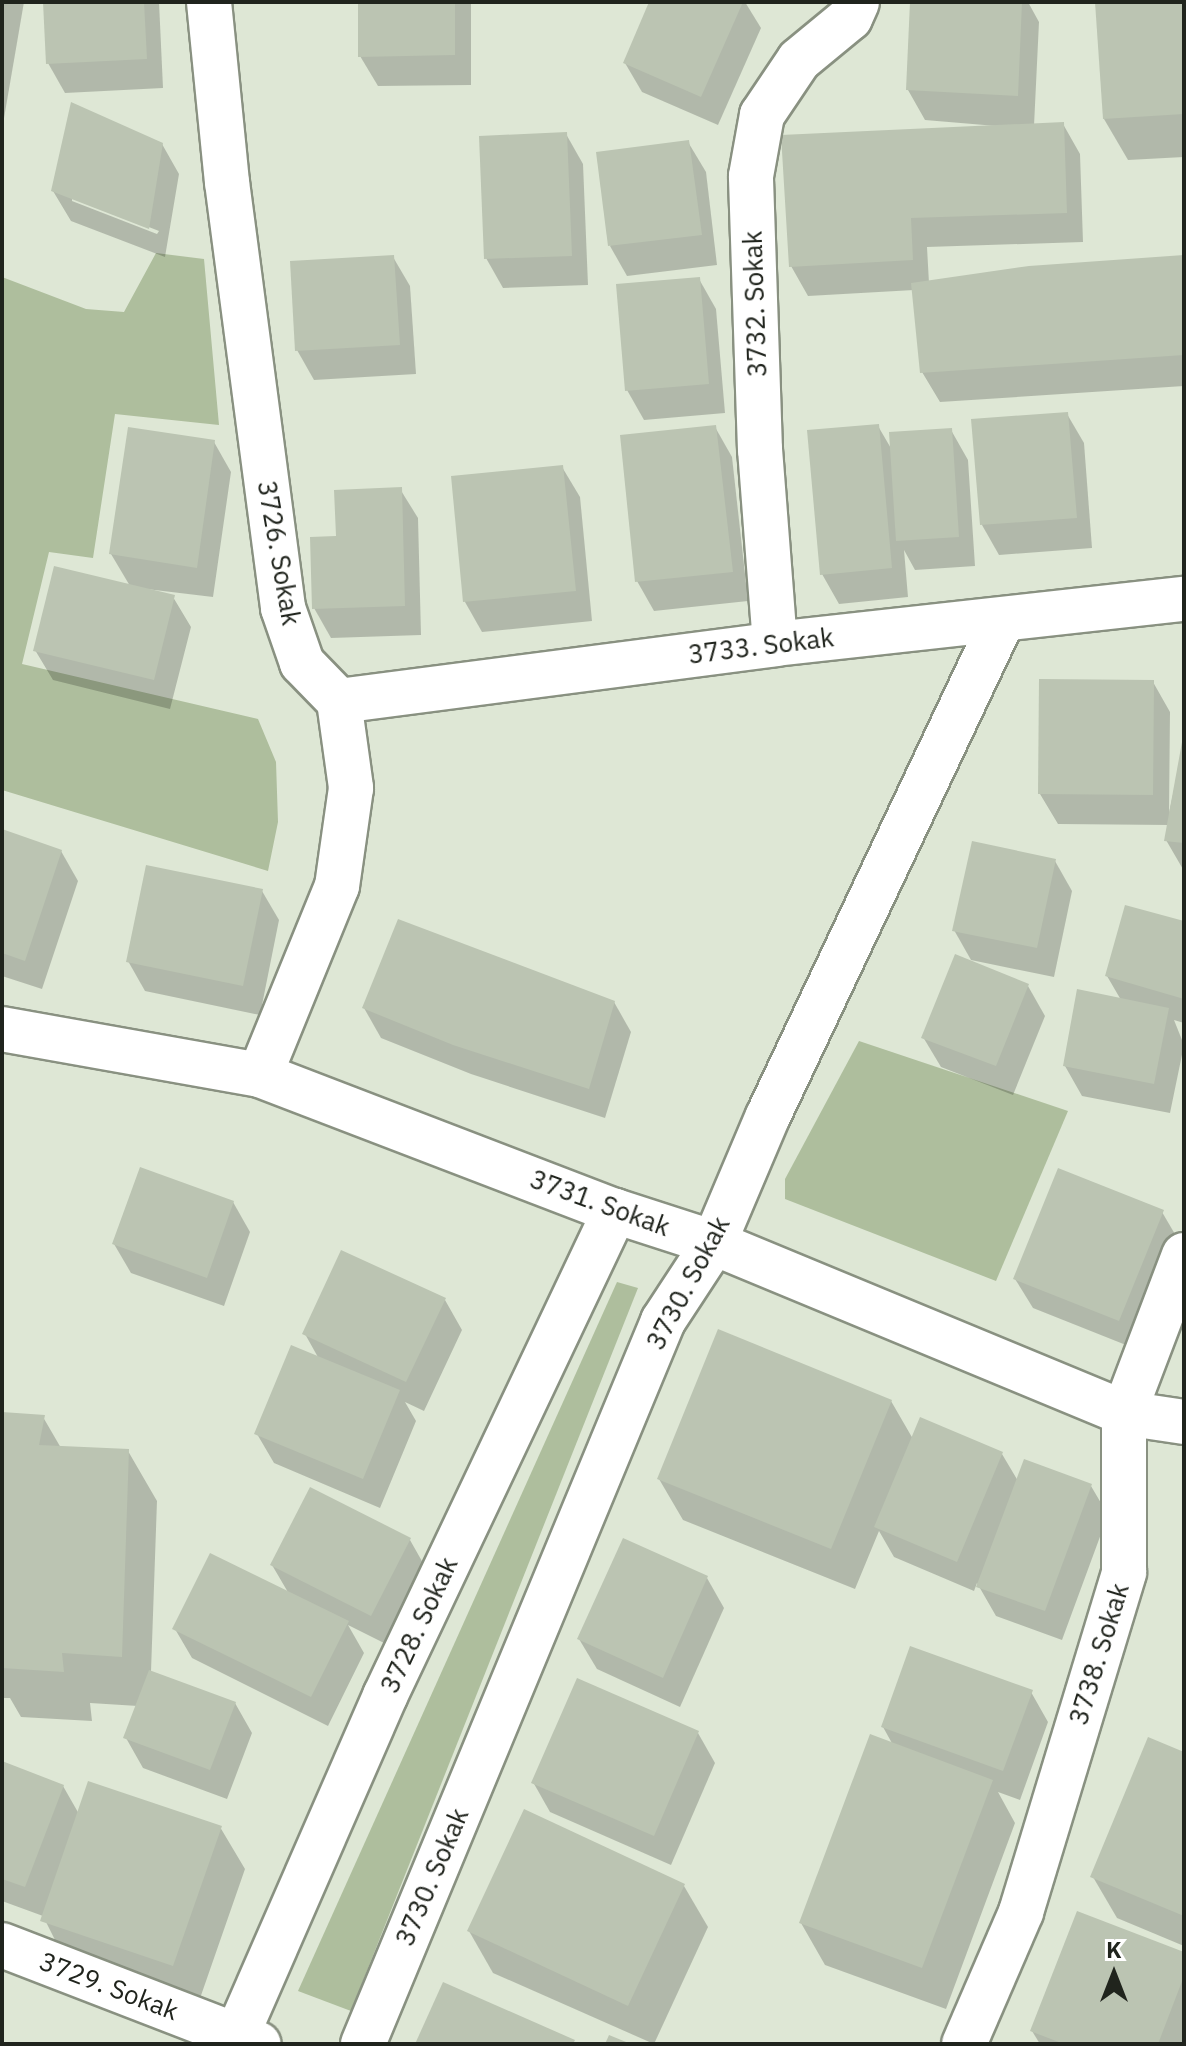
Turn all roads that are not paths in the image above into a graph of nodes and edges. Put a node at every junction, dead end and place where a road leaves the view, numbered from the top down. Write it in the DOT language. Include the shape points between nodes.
graph roads {
  1 [pos="209,2"];
  2 [pos="857,2"];
  3 [pos="1184,599"];
  4 [pos="1002,621"];
  5 [pos="775,644"];
  6 [pos="339,701"];
  7 [pos="2,1029"];
  8 [pos="260,1075"];
  9 [pos="615,1211"];
  10 [pos="714,1243"];
  11 [pos="1184,1255"];
  12 [pos="1124,1413"];
  13 [pos="1184,1422"];
  14 [pos="2,1945"];
  15 [pos="243,2041"];
  16 [pos="363,2044"];
  17 [pos="964,2044"];
  1 -- 6 [label="street, 3726. Sokak" via="283,608 302,663"];
  2 -- 5 [label="street, 3732. Sokak" via="850,18 799,60 762,115 751,176 760,450"];
  3 -- 4 [label="street, 3733. Sokak"];
  4 -- 5 [label="street, 3733. Sokak"];
  4 -- 10 [label="street, 3730. Sokak"];
  5 -- 6 [label="street, 3733. Sokak"];
  6 -- 8 [label="street" via="351,788 337,886"];
  7 -- 8 [label="street, 3731. Sokak"];
  8 -- 9 [label="street, 3731. Sokak"];
  9 -- 10 [label="street, 3731. Sokak"];
  9 -- 15 [label="street, 3728. Sokak" via="385,1696"];
  10 -- 12 [label="street, 3731. Sokak"];
  10 -- 16 [label="street, 3730. Sokak" via="663,1321"];
  11 -- 12 [label="street, 3738. Sokak"];
  12 -- 13 [label="street, 3731. Sokak"];
  12 -- 17 [label="street, 3738. Sokak" via="1124,1572 1021,1912"];
  14 -- 15 [label="street, 3729. Sokak"];
}
